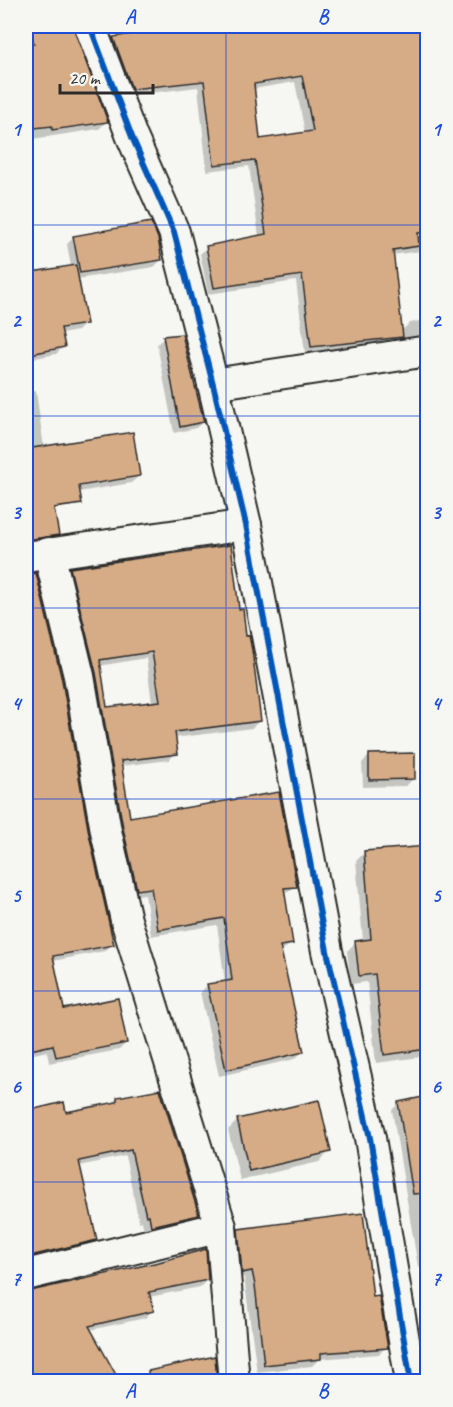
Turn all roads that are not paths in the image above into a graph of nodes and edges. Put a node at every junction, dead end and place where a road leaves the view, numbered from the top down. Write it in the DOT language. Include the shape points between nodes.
graph roads {
  1 [pos="90,26"];
  2 [pos="428,351"];
  3 [pos="213,384"];
  4 [pos="246,525"];
  5 [pos="37,555"];
  6 [pos="221,1227"];
  7 [pos="26,1275"];
  8 [pos="234,1382"];
  9 [pos="411,1382"];
  1 -- 3 [label="street" via="132,137 174,232"];
  2 -- 3 [label="street"];
  3 -- 4 [label="street"];
  4 -- 5 [label="street"];
  4 -- 9 [label="street" via="327,951 370,1138"];
  5 -- 6 [label="street" via="79,676 126,920"];
  6 -- 7 [label="street"];
  6 -- 8 [label="street"];
}
